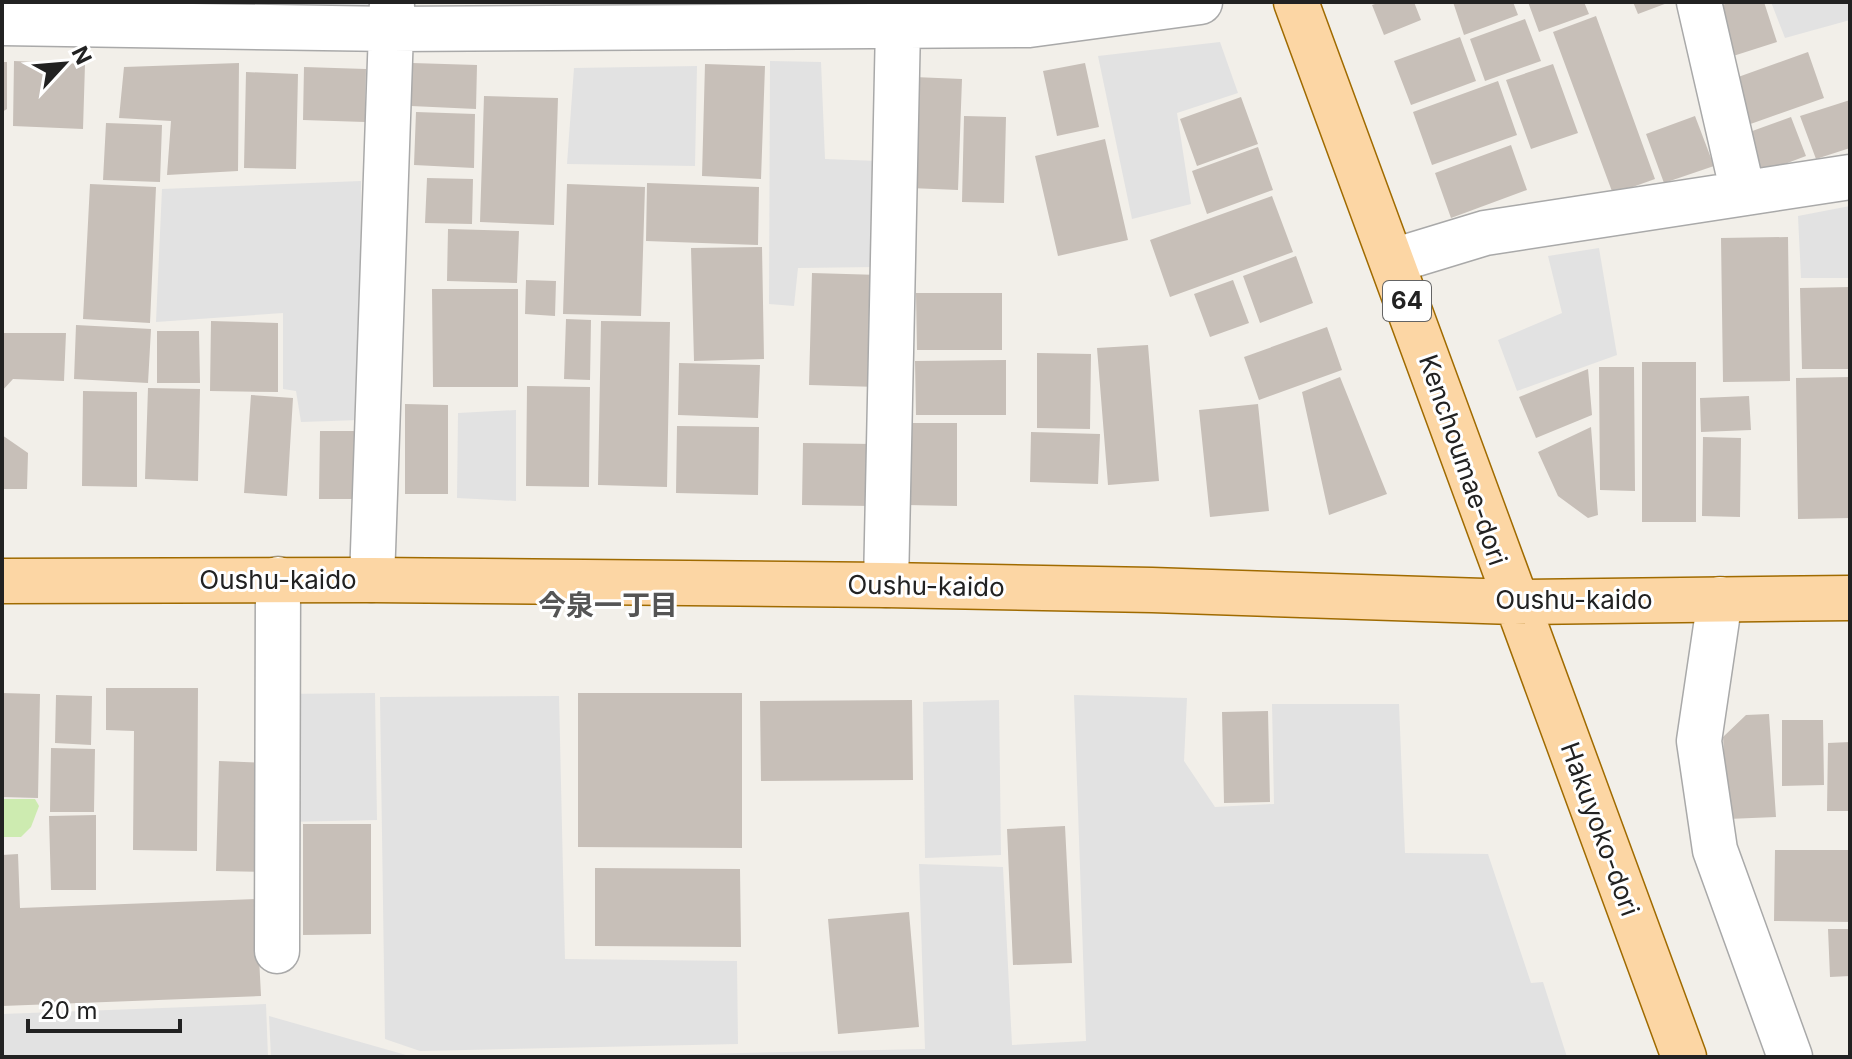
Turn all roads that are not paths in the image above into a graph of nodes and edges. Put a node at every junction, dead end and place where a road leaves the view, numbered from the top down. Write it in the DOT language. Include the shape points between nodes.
graph roads {
  1 [pos="1200,2"];
  2 [pos="1296,2"];
  3 [pos="1699,2"];
  4 [pos="68,12"];
  5 [pos="1027,14"];
  6 [pos="392,15"];
  7 [pos="665,15"];
  8 [pos="2,23"];
  9 [pos="898,26"];
  10 [pos="1850,177"];
  11 [pos="1743,193"];
  12 [pos="1393,261"];
  13 [pos="278,579"];
  14 [pos="372,580"];
  15 [pos="2,581"];
  16 [pos="886,585"];
  17 [pos="1850,598"];
  18 [pos="1720,599"];
  19 [pos="1514,602"];
  20 [pos="277,951"];
  21 [pos="1684,1057"];
  22 [pos="1790,1057"];
  1 -- 5 [label="street"];
  2 -- 12 [label="main road, Kenchoumae-dori / 64"];
  3 -- 11 [label="street"];
  4 -- 6 [label="street"];
  4 -- 8 [label="street"];
  5 -- 9 [label="street"];
  6 -- 7 [label="street"];
  6 -- 14 [label="street"];
  7 -- 9 [label="street"];
  9 -- 16 [label="street"];
  10 -- 11 [label="street"];
  11 -- 12 [label="street" via="1485,233"];
  12 -- 19 [label="main road, Kenchoumae-dori / 64"];
  13 -- 14 [label="main road, Oushu-kaido"];
  13 -- 15 [label="main road, Oushu-kaido"];
  13 -- 20 [label="street"];
  14 -- 16 [label="main road, Oushu-kaido"];
  16 -- 19 [label="main road, Oushu-kaido"];
  17 -- 18 [label="main road, Oushu-kaido"];
  18 -- 19 [label="main road, Oushu-kaido"];
  18 -- 22 [label="street" via="1699,741 1715,850"];
  19 -- 21 [label="main road, Hakuyoko-dori / 64"];
}
